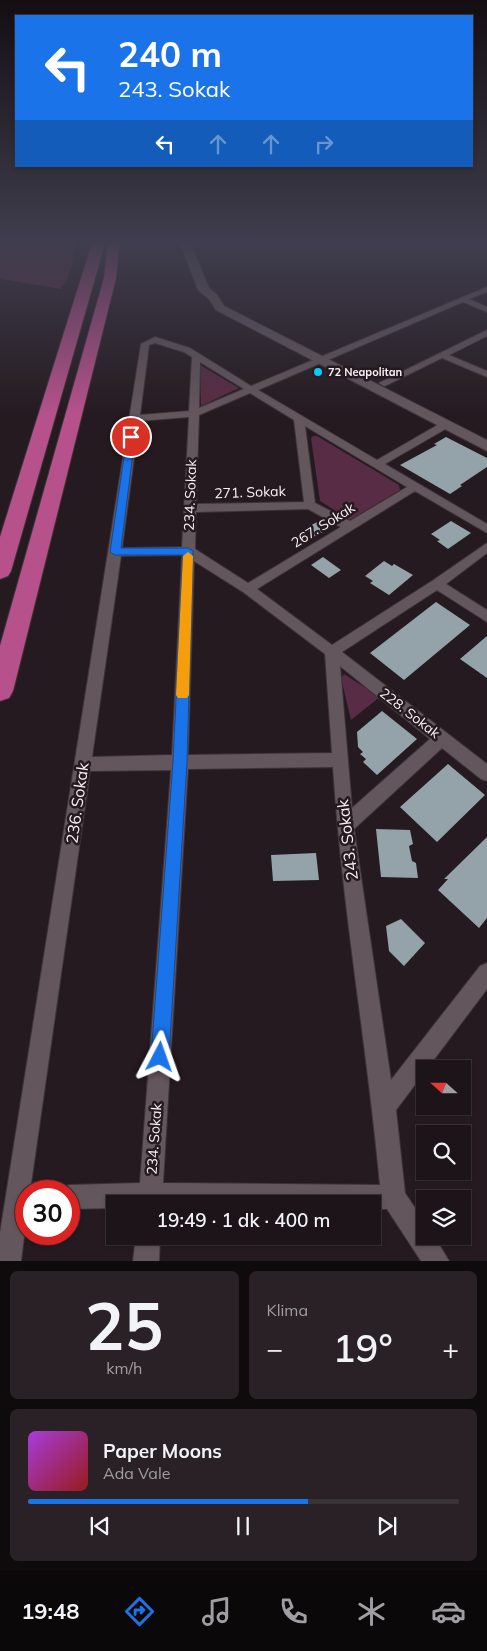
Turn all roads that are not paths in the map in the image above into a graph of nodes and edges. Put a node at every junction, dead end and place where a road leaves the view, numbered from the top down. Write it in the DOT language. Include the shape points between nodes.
graph roads {
  1 [pos="83,299"];
  2 [pos="97,299"];
  3 [pos="214,299"];
  4 [pos="462,299"];
  5 [pos="487,310"];
  6 [pos="486,335"];
  7 [pos="442,355"];
  8 [pos="196,356"];
  9 [pos="324,357"];
  10 [pos="487,374"];
  11 [pos="384,382"];
  12 [pos="250,389"];
  13 [pos="193,414"];
  14 [pos="134,418"];
  15 [pos="299,419"];
  16 [pos="445,425"];
  17 [pos="487,434"];
  18 [pos="487,446"];
  19 [pos="377,464"];
  20 [pos="414,486"];
  21 [pos="310,505"];
  22 [pos="190,508"];
  23 [pos="349,526"];
  24 [pos="487,529"];
  25 [pos="487,547"];
  26 [pos="188,551"];
  27 [pos="115,552"];
  28 [pos="0,571"];
  29 [pos="437,584"];
  30 [pos="248,588"];
  31 [pos="487,617"];
  32 [pos="332,652"];
  33 [pos="0,691"];
  34 [pos="442,738"];
  35 [pos="338,760"];
  36 [pos="180,762"];
  37 [pos="83,764"];
  38 [pos="487,774"];
  39 [pos="345,826"];
  40 [pos="487,973"];
  41 [pos="384,1107"];
  42 [pos="24,1180"];
  43 [pos="150,1195"];
  44 [pos="80,1196"];
  45 [pos="106,1197"];
  46 [pos="381,1197"];
  47 [pos="394,1197"];
  48 [pos="15,1229"];
  49 [pos="147,1245"];
  50 [pos="8,1261"];
  51 [pos="146,1261"];
  52 [pos="436,1261"];
  1 -- 28 [label="highway"];
  2 -- 33 [label="highway"];
  3 -- 9 [label="main road" via="220,308"];
  4 -- 5 [label="street"];
  4 -- 9 [label="street"];
  6 -- 7 [label="street"];
  7 -- 10 [label="street"];
  7 -- 11 [label="street"];
  8 -- 12 [label="street"];
  8 -- 13 [label="street, 234. Sokak"];
  8 -- 14 [label="street, 236. Sokak" via="155,340 145,344"];
  9 -- 11 [label="main road"];
  9 -- 12 [label="street"];
  9 -- 16 [label="main road"];
  11 -- 17 [label="main road"];
  12 -- 13 [label="street"];
  12 -- 15 [label="street"];
  13 -- 14 [label="street"];
  13 -- 22 [label="street, 234. Sokak"];
  14 -- 27 [label="street, 236. Sokak"];
  15 -- 19 [label="street"];
  15 -- 21 [label="street"];
  16 -- 18 [label="main road"];
  16 -- 19 [label="street"];
  19 -- 20 [label="street"];
  20 -- 23 [label="street, 267. Sokak"];
  20 -- 24 [label="street"];
  21 -- 22 [label="street, 271. Sokak"];
  21 -- 23 [label="street"];
  22 -- 26 [label="street, 234. Sokak"];
  23 -- 30 [label="street, 267. Sokak"];
  25 -- 29 [label="street"];
  26 -- 27 [label="street"];
  26 -- 30 [label="street"];
  26 -- 36 [label="street, 234. Sokak"];
  27 -- 37 [label="street, 236. Sokak"];
  29 -- 31 [label="street"];
  29 -- 32 [label="street"];
  30 -- 32 [label="street"];
  32 -- 34 [label="street, 228. Sokak"];
  32 -- 35 [label="street, 243. Sokak"];
  34 -- 38 [label="street, 228. Sokak"];
  34 -- 39 [label="street"];
  35 -- 36 [label="street"];
  35 -- 39 [label="street, 243. Sokak"];
  36 -- 37 [label="street"];
  36 -- 43 [label="street, 234. Sokak"];
  37 -- 42 [label="street, 236. Sokak"];
  39 -- 41 [label="street, 243. Sokak"];
  40 -- 41 [label="street"];
  41 -- 47 [label="street, 243. Sokak"];
  44 -- 45 [label="street"];
  46 -- 47 [label="street"];
  47 -- 52 [label="street, 243. Sokak"];
  48 -- 50 [label="street, 236. Sokak"];
  49 -- 51 [label="street"];
}
